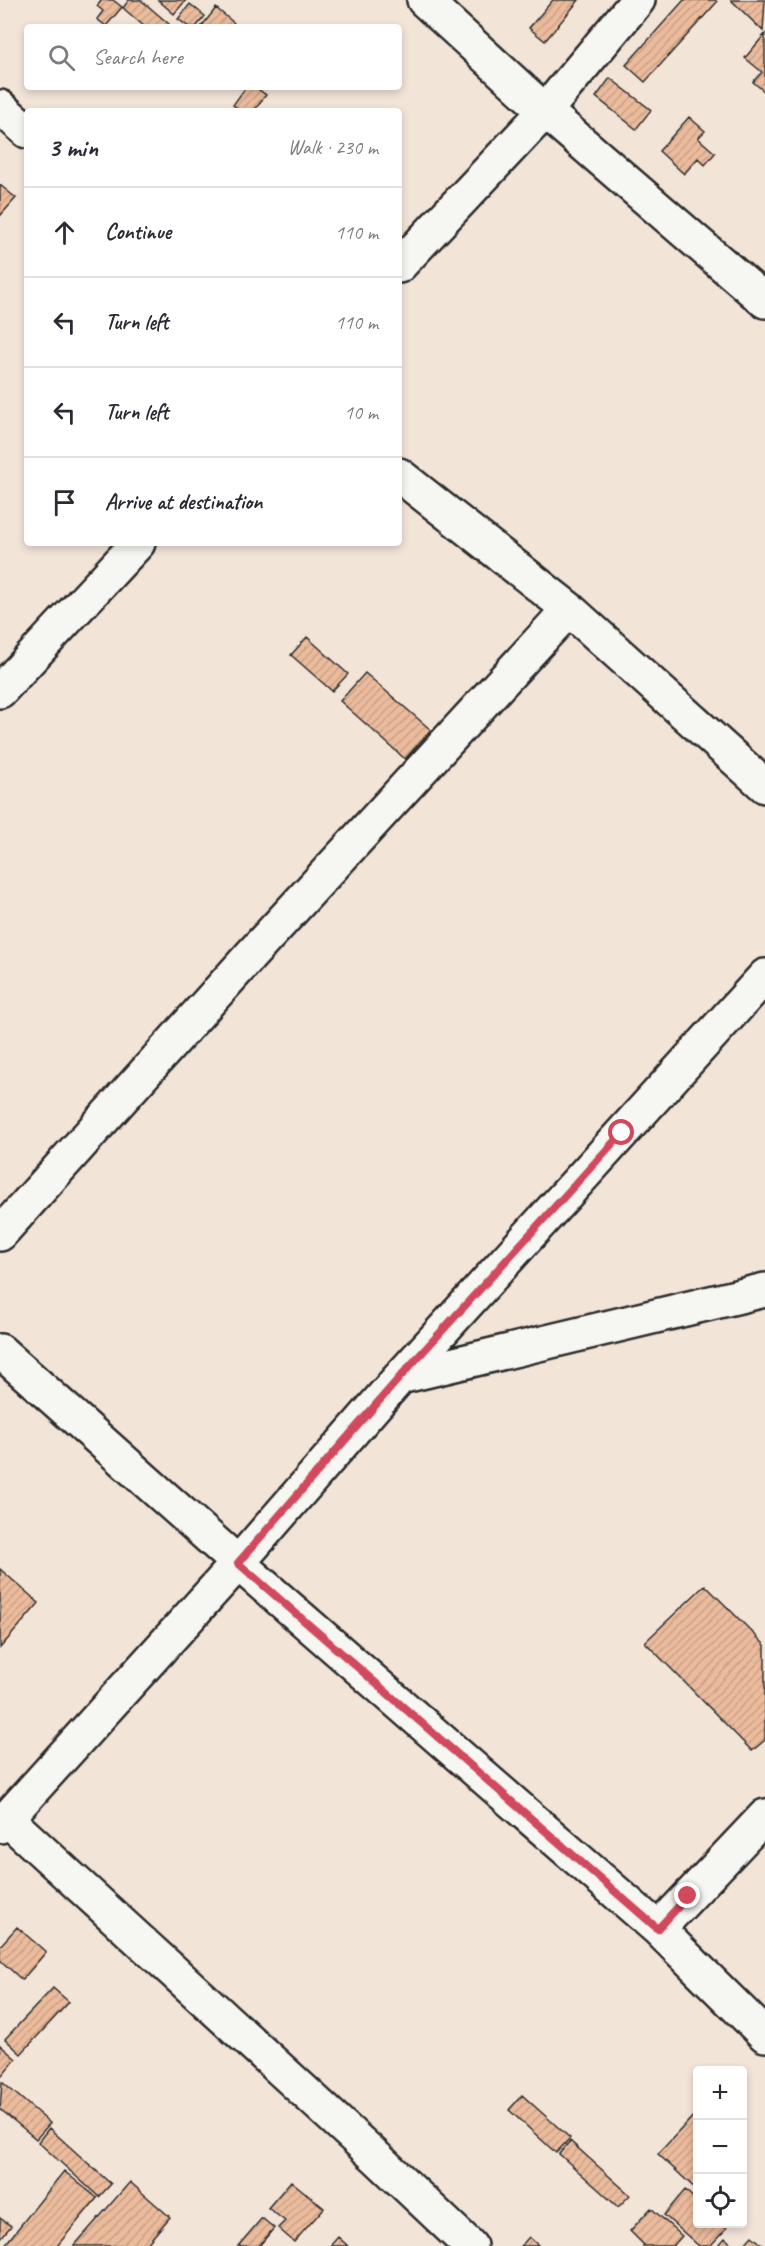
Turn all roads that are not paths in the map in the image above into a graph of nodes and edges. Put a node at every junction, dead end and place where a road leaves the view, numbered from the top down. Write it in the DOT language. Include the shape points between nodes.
graph roads {
  1 [pos="424,0"];
  2 [pos="638,0"];
  3 [pos="545,111"];
  4 [pos="402,263"];
  5 [pos="765,301"];
  6 [pos="402,477"];
  7 [pos="135,546"];
  8 [pos="569,609"];
  9 [pos="0,690"];
  10 [pos="765,786"];
  11 [pos="765,976"];
  12 [pos="0,1234"];
  13 [pos="765,1290"];
  14 [pos="0,1351"];
  15 [pos="400,1377"];
  16 [pos="238,1563"];
  17 [pos="765,1816"];
  18 [pos="3,1822"];
  19 [pos="658,1929"];
  20 [pos="765,2035"];
  21 [pos="470,2246"];
  1 -- 3 [label="street"];
  2 -- 3 [label="street"];
  3 -- 4 [label="street"];
  3 -- 5 [label="street"];
  6 -- 8 [label="street"];
  7 -- 9 [label="street"];
  8 -- 10 [label="street"];
  8 -- 12 [label="street"];
  11 -- 15 [label="street"];
  13 -- 15 [label="street"];
  14 -- 16 [label="street"];
  15 -- 16 [label="street"];
  16 -- 18 [label="street"];
  16 -- 19 [label="street"];
  17 -- 19 [label="street"];
  18 -- 21 [label="street"];
  19 -- 20 [label="street"];
}
